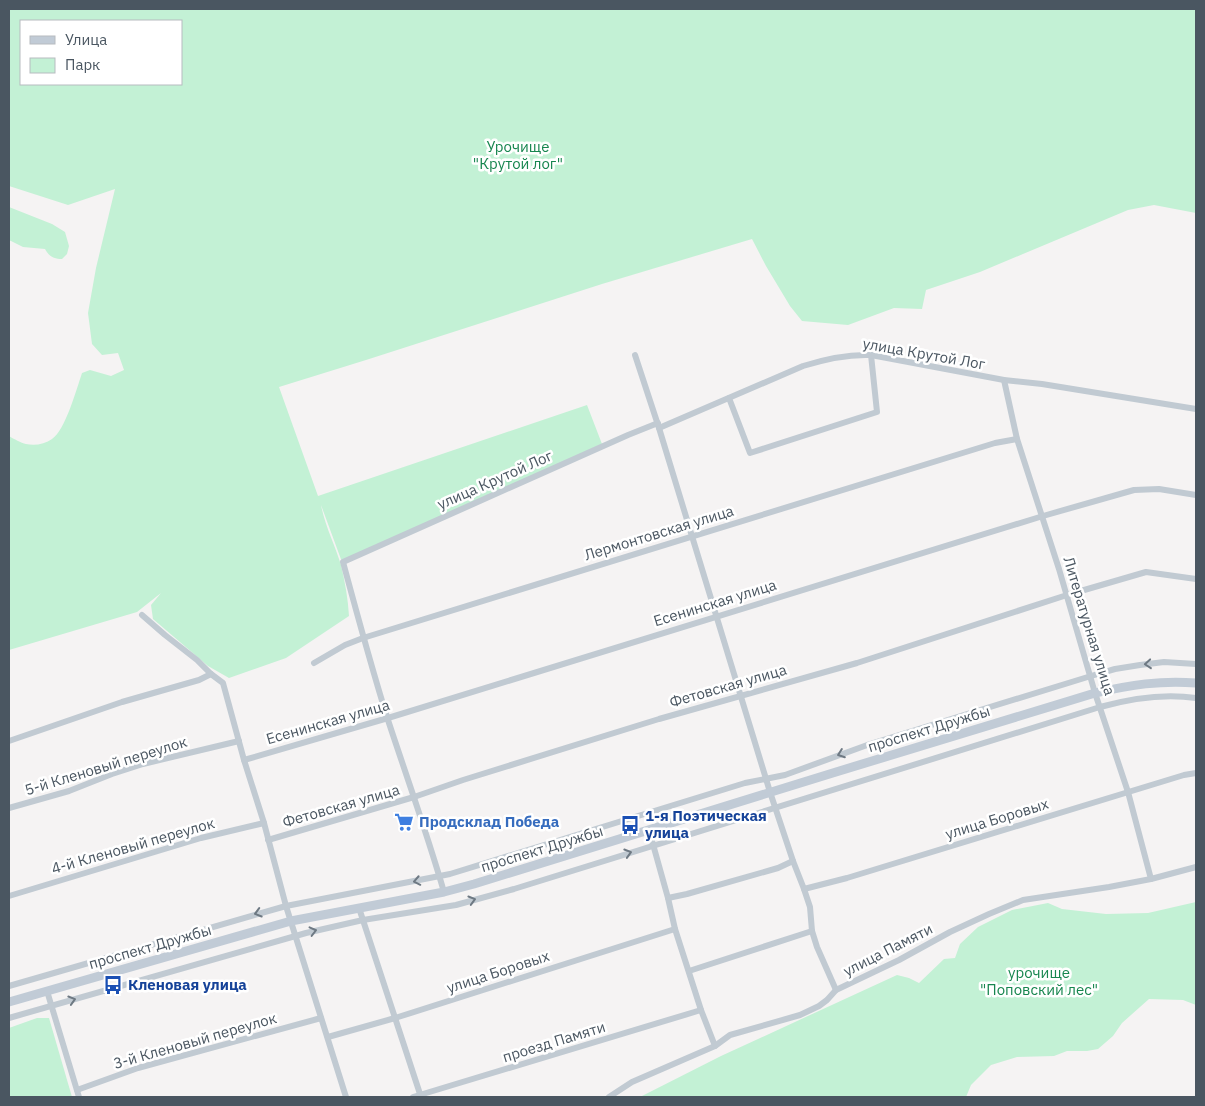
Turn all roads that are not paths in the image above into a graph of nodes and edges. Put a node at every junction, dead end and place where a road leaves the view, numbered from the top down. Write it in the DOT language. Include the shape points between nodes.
graph roads {
  1 [pos="635,355"];
  2 [pos="871,355"];
  3 [pos="1004,380"];
  4 [pos="729,398"];
  5 [pos="1196,409"];
  6 [pos="658,425"];
  7 [pos="1016,438"];
  8 [pos="1196,495"];
  9 [pos="1043,516"];
  10 [pos="692,536"];
  11 [pos="1196,579"];
  12 [pos="1067,595"];
  13 [pos="142,616"];
  14 [pos="716,616"];
  15 [pos="363,638"];
  16 [pos="314,663"];
  17 [pos="1196,664"];
  18 [pos="211,674"];
  19 [pos="1091,676"];
  20 [pos="1196,683"];
  21 [pos="1096,693"];
  22 [pos="741,696"];
  23 [pos="1196,698"];
  24 [pos="1100,707"];
  25 [pos="388,718"];
  26 [pos="9,741"];
  27 [pos="239,741"];
  28 [pos="244,760"];
  29 [pos="1196,773"];
  30 [pos="767,778"];
  31 [pos="770,792"];
  32 [pos="1128,792"];
  33 [pos="414,797"];
  34 [pos="9,808"];
  35 [pos="775,808"];
  36 [pos="264,823"];
  37 [pos="649,830"];
  38 [pos="268,840"];
  39 [pos="654,845"];
  40 [pos="793,861"];
  41 [pos="1196,868"];
  42 [pos="440,877"];
  43 [pos="1151,878"];
  44 [pos="804,889"];
  45 [pos="444,892"];
  46 [pos="9,896"];
  47 [pos="668,898"];
  48 [pos="286,906"];
  49 [pos="359,908"];
  50 [pos="363,920"];
  51 [pos="291,921"];
  52 [pos="675,929"];
  53 [pos="812,931"];
  54 [pos="296,935"];
  55 [pos="689,971"];
  56 [pos="9,986"];
  57 [pos="836,990"];
  58 [pos="47,991"];
  59 [pos="9,1002"];
  60 [pos="51,1006"];
  61 [pos="701,1010"];
  62 [pos="9,1018"];
  63 [pos="321,1018"];
  64 [pos="395,1018"];
  65 [pos="328,1037"];
  66 [pos="715,1046"];
  67 [pos="77,1090"];
  68 [pos="79,1097"];
  69 [pos="346,1097"];
  70 [pos="418,1097"];
  71 [pos="609,1097"];
  1 -- 6 [label="street"];
  2 -- 3 [label="street, улица Крутой Лог"];
  2 -- 4 [label="street, улица Крутой Лог" via="820,360"];
  2 -- 4 [label="street" via="877,412 750,453"];
  3 -- 5 [label="street, улица Крутой Лог"];
  3 -- 7 [label="street, Литературная улица"];
  4 -- 6 [label="street, улица Крутой Лог"];
  6 -- 10 [label="street"];
  6 -- 15 [label="street, улица Крутой Лог" via="628,434 343,562"];
  7 -- 9 [label="street, Литературная улица"];
  7 -- 10 [label="street, Лермонтовская улица"];
  8 -- 9 [label="street, Есенинская улица" via="1159,489 1134,490"];
  9 -- 12 [label="street, Литературная улица"];
  9 -- 14 [label="street, Есенинская улица"];
  10 -- 14 [label="street"];
  10 -- 15 [label="street, Лермонтовская улица"];
  11 -- 12 [label="street, Фетовская улица" via="1146,572"];
  12 -- 19 [label="street, Литературная улица"];
  12 -- 22 [label="street, Фетовская улица"];
  13 -- 18 [label="street"];
  14 -- 22 [label="street"];
  14 -- 25 [label="street, Есенинская улица"];
  15 -- 16 [label="street, Лермонтовская улица"];
  15 -- 25 [label="street"];
  17 -- 19 [label="street, one-way" via="1164,662"];
  18 -- 26 [label="street"];
  18 -- 27 [label="street" via="223,683"];
  19 -- 21 [label="street, Литературная улица"];
  19 -- 30 [label="street, one-way"];
  20 -- 21 [label="main road, проспект Дружбы" via="1157,682"];
  21 -- 24 [label="street, Литературная улица"];
  21 -- 31 [label="main road, проспект Дружбы"];
  22 -- 30 [label="street"];
  22 -- 33 [label="street, Фетовская улица"];
  23 -- 24 [label="street" via="1155,696"];
  24 -- 32 [label="street, Литературная улица"];
  24 -- 35 [label="street"];
  25 -- 28 [label="street, Есенинская улица"];
  25 -- 33 [label="street"];
  27 -- 28 [label="street"];
  27 -- 34 [label="street, 5-й Кленовый переулок" via="143,764 69,791"];
  28 -- 36 [label="street"];
  29 -- 32 [label="street, улица Боровых"];
  30 -- 31 [label="street"];
  30 -- 42 [label="street"];
  31 -- 35 [label="street"];
  31 -- 37 [label="main road, проспект Дружбы"];
  32 -- 43 [label="street, Литературная улица"];
  32 -- 44 [label="street, улица Боровых"];
  33 -- 38 [label="street, Фетовская улица"];
  33 -- 42 [label="street"];
  35 -- 39 [label="street"];
  35 -- 40 [label="street"];
  36 -- 38 [label="street"];
  36 -- 46 [label="street, 4-й Кленовый переулок" via="200,838"];
  37 -- 39 [label="street"];
  37 -- 45 [label="main road, проспект Дружбы"];
  38 -- 48 [label="street"];
  39 -- 47 [label="street"];
  50 -- 39 [label="street, one-way" via="456,905"];
  40 -- 44 [label="street"];
  40 -- 47 [label="street"];
  41 -- 43 [label="street, улица Памяти"];
  42 -- 45 [label="street"];
  42 -- 48 [label="street, one-way"];
  43 -- 57 [label="street, улица Памяти" via="1022,900 950,932"];
  44 -- 53 [label="street" via="810,907"];
  45 -- 49 [label="main road, проспект Дружбы"];
  47 -- 52 [label="street"];
  48 -- 51 [label="street"];
  48 -- 56 [label="street, one-way"];
  49 -- 50 [label="street"];
  49 -- 51 [label="main road, проспект Дружбы"];
  54 -- 50 [label="street, one-way"];
  50 -- 64 [label="street"];
  51 -- 54 [label="street"];
  51 -- 58 [label="main road, проспект Дружбы"];
  52 -- 55 [label="street"];
  52 -- 64 [label="street, улица Боровых"];
  53 -- 55 [label="street"];
  53 -- 57 [label="street"];
  60 -- 54 [label="street, one-way"];
  54 -- 63 [label="street"];
  55 -- 61 [label="street"];
  57 -- 66 [label="street, улица Памяти" via="819,1006 800,1015 730,1034"];
  58 -- 59 [label="main road, проспект Дружбы"];
  58 -- 60 [label="street"];
  60 -- 62 [label="street"];
  60 -- 67 [label="street"];
  61 -- 66 [label="street"];
  61 -- 70 [label="street, проезд Памяти"];
  63 -- 65 [label="street"];
  63 -- 67 [label="street, 3-й Кленовый переулок" via="148,1066"];
  64 -- 65 [label="street, улица Боровых"];
  64 -- 70 [label="street"];
  65 -- 69 [label="street"];
  66 -- 71 [label="street, улица Памяти" via="632,1082"];
  67 -- 68 [label="street"];
}
